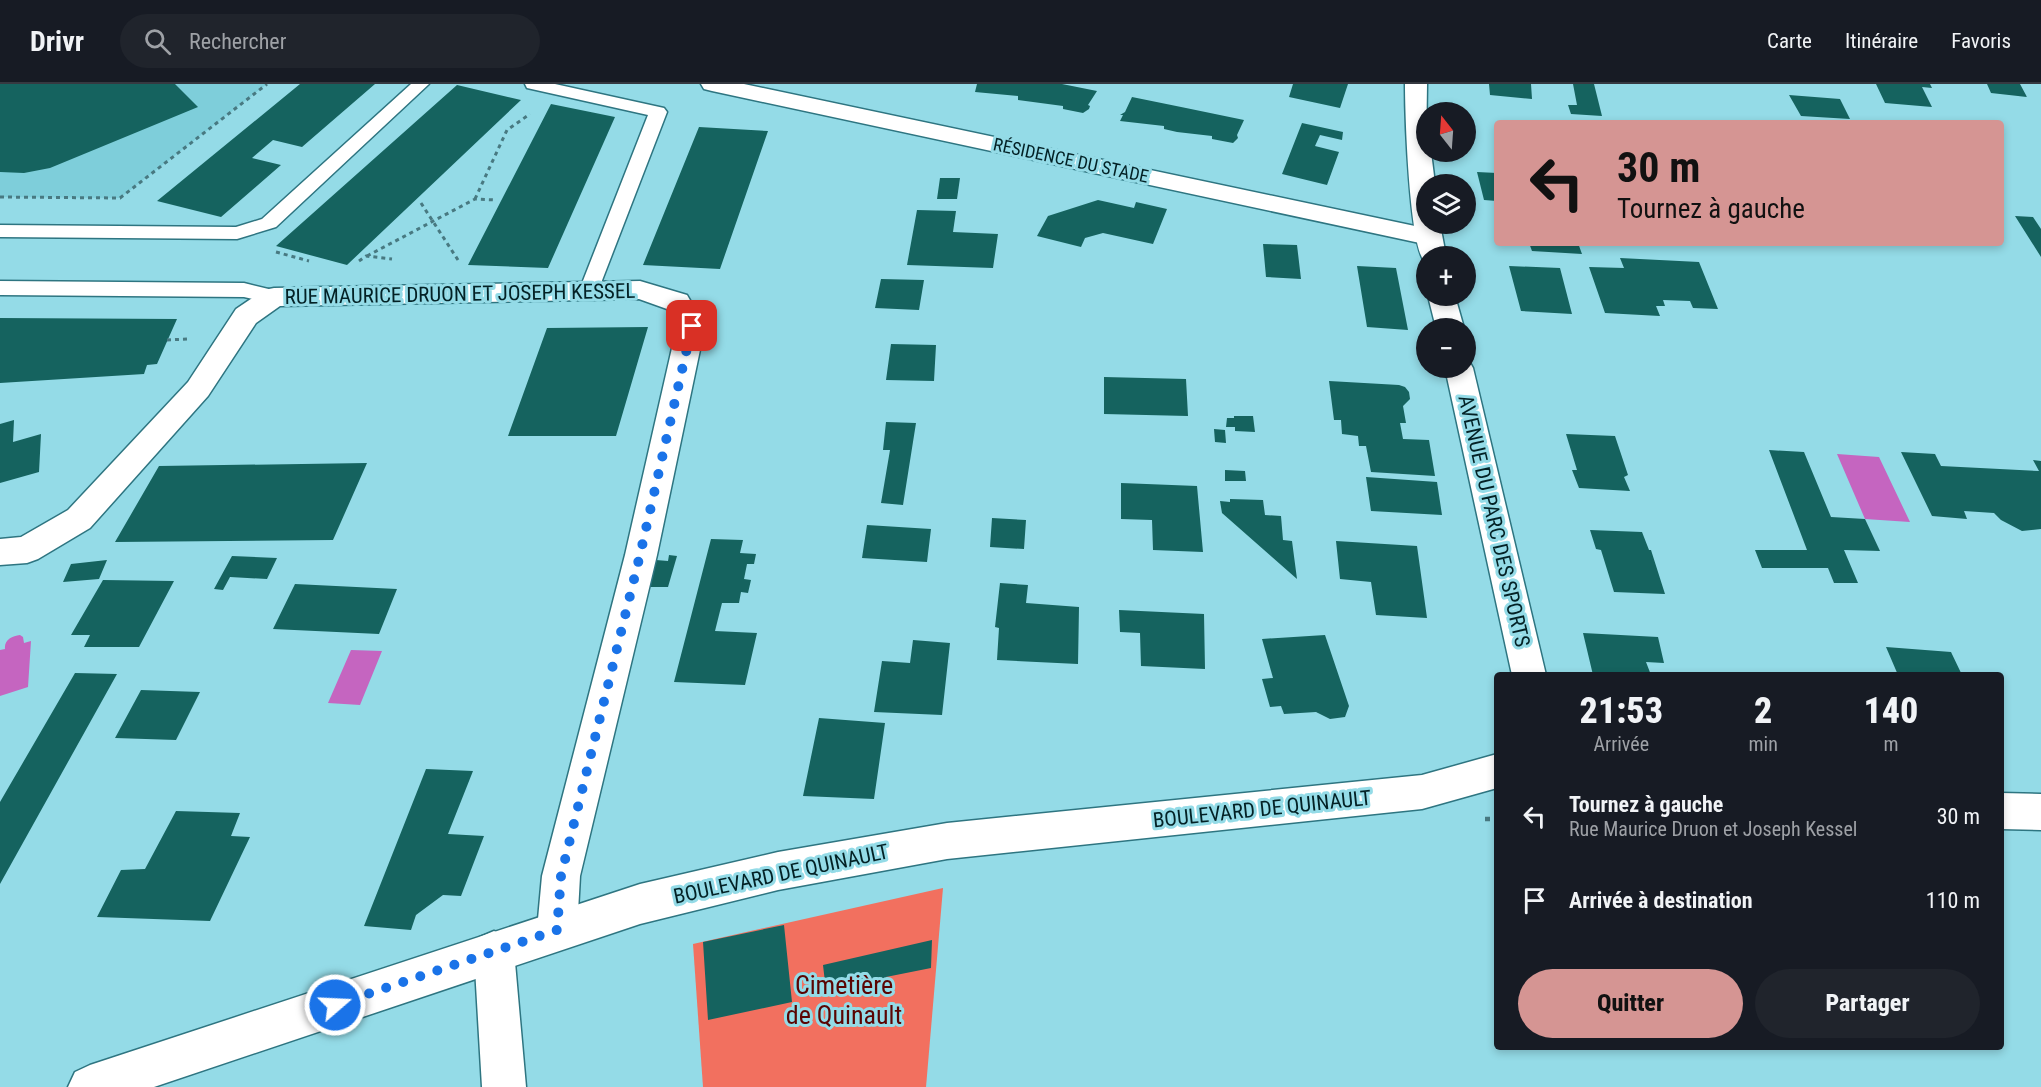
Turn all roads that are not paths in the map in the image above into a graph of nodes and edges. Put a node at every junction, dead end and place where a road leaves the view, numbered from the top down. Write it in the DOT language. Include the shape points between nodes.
graph roads {
  1 [pos="421,84"];
  2 [pos="533,84"];
  3 [pos="712,84"];
  4 [pos="1416,84"];
  5 [pos="1422,174"];
  6 [pos="0,231"];
  7 [pos="1416,231"];
  8 [pos="0,288"];
  9 [pos="589,291"];
  10 [pos="274,297"];
  11 [pos="1461,378"];
  12 [pos="14,551"];
  13 [pos="1528,672"];
  14 [pos="1494,772"];
  15 [pos="2004,811"];
  16 [pos="2041,812"];
  17 [pos="557,930"];
  18 [pos="494,951"];
  19 [pos="167,1074"];
  20 [pos="90,1087"];
  21 [pos="504,1087"];
  1 -- 6 [label="lane" via="268,223 237,233"];
  2 -- 9 [label="lane" via="658,112"];
  3 -- 7 [label="street, RÉSIDENCE DU STADE"];
  4 -- 5 [label="street"];
  8 -- 10 [label="lane" via="244,290"];
  9 -- 10 [label="street, RUE MAURICE DRUON ET JOSEPH KESSEL"];
  9 -- 17 [label="street, RUE MAURICE DRUON ET JOSEPH KESSEL" via="640,290 668,299 676,302 692,326 638,567 561,876"];
  10 -- 12 [label="street, RUE MAURICE DRUON ET JOSEPH KESSEL" via="246,316 198,389 79,519"];
  11 -- 13 [label="street, AVENUE DU PARC DES SPORTS"];
  14 -- 17 [label="street, BOULEVARD DE QUINAULT" via="1422,792 947,840 778,871 640,904"];
  15 -- 16 [label="street"];
  17 -- 18 [label="street, BOULEVARD DE QUINAULT"];
  18 -- 19 [label="street, BOULEVARD DE QUINAULT"];
  18 -- 21 [label="street"];
  19 -- 20 [label="street, BOULEVARD DE QUINAULT"];
}
